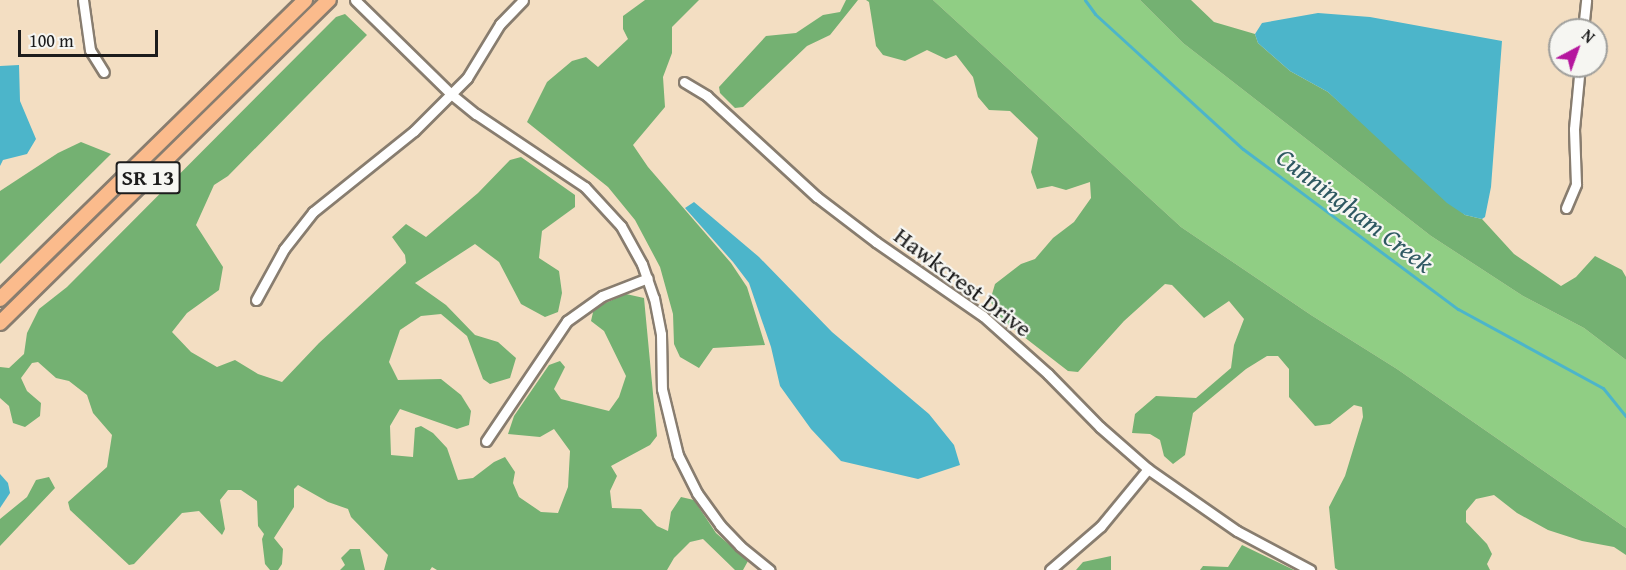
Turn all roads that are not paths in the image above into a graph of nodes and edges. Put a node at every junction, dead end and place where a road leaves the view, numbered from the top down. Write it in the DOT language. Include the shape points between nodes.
graph roads {
  1 [pos="83,0"];
  2 [pos="305,0"];
  3 [pos="329,0"];
  4 [pos="356,0"];
  5 [pos="523,0"];
  6 [pos="1586,0"];
  7 [pos="1584,18"];
  8 [pos="104,72"];
  9 [pos="1579,78"];
  10 [pos="684,82"];
  11 [pos="451,94"];
  12 [pos="1566,208"];
  13 [pos="648,278"];
  14 [pos="0,299"];
  15 [pos="256,300"];
  16 [pos="0,323"];
  17 [pos="486,441"];
  18 [pos="1148,469"];
  19 [pos="770,570"];
  20 [pos="1050,570"];
  21 [pos="1310,570"];
  1 -- 8 [label="street" via="90,51"];
  2 -- 14 [label="main road, SR 13"];
  3 -- 16 [label="main road, SR 13"];
  4 -- 11 [label="street"];
  5 -- 11 [label="street" via="500,24 478,64"];
  6 -- 7 [label="street"];
  9 -- 12 [label="street" via="1574,129 1576,184"];
  10 -- 18 [label="street, Hawkcrest Drive" via="715,103 818,197 983,316"];
  11 -- 13 [label="street" via="593,194 621,226"];
  11 -- 15 [label="street" via="414,131 313,212 284,249"];
  13 -- 17 [label="street" via="602,296 571,317"];
  13 -- 19 [label="street" via="660,325 662,389 678,455 697,493 720,525"];
  18 -- 20 [label="street" via="1101,526"];
  18 -- 21 [label="street, Hawkcrest Drive" via="1237,531"];
}
